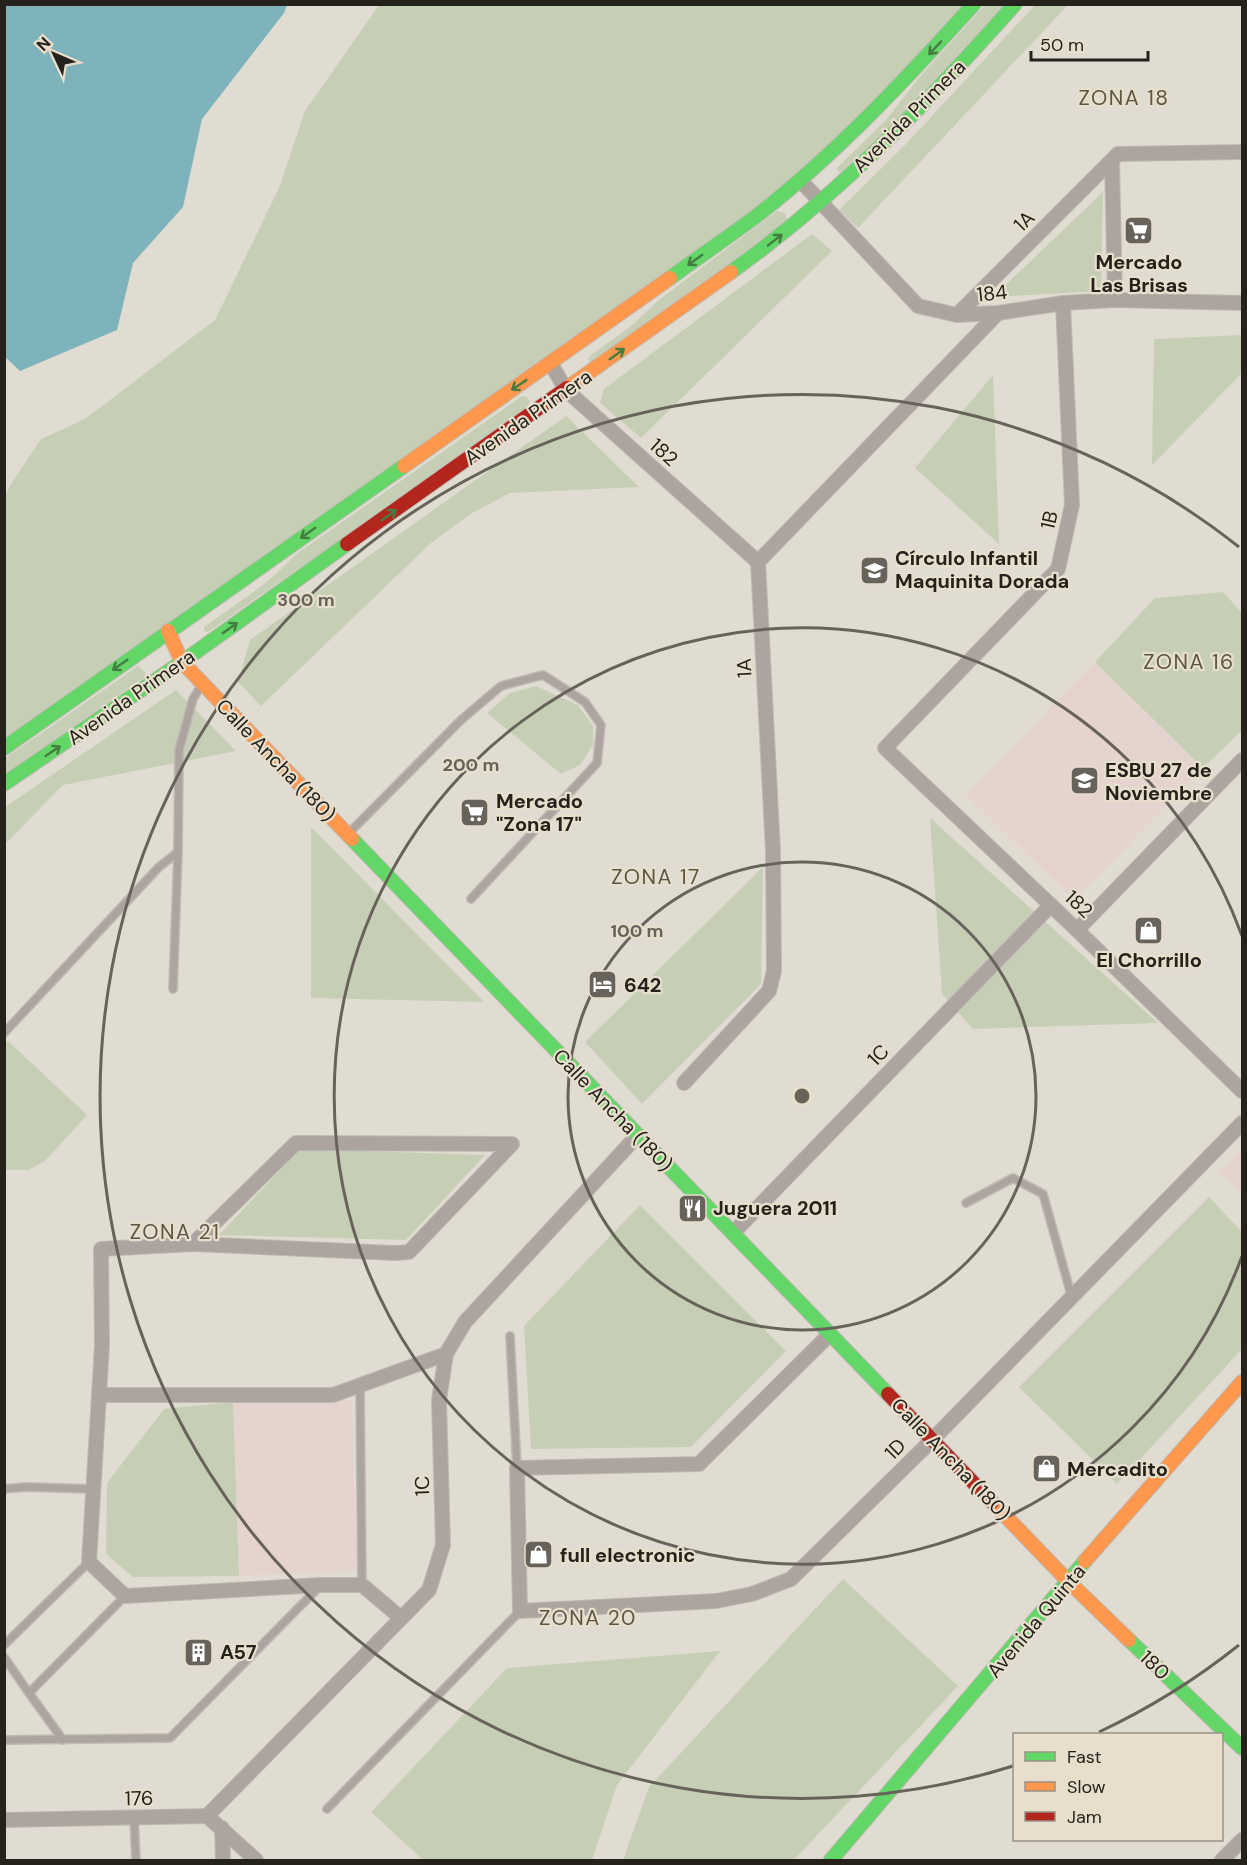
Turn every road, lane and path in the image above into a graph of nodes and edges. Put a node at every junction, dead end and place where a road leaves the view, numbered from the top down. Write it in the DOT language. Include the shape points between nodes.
graph roads {
  1 [pos="974,4"];
  2 [pos="1015,4"];
  3 [pos="1242,152"];
  4 [pos="1115,158"];
  5 [pos="800,180"];
  6 [pos="820,202"];
  7 [pos="1114,300"];
  8 [pos="1063,303"];
  9 [pos="1242,303"];
  10 [pos="998,314"];
  11 [pos="957,315"];
  12 [pos="551,364"];
  13 [pos="566,390"];
  14 [pos="758,562"];
  15 [pos="168,631"];
  16 [pos="182,662"];
  17 [pos="202,683"];
  18 [pos="4,748"];
  19 [pos="885,748"];
  20 [pos="1242,760"];
  21 [pos="4,784"];
  22 [pos="348,834"];
  23 [pos="178,852"];
  24 [pos="471,899"];
  25 [pos="1051,905"];
  26 [pos="1077,930"];
  27 [pos="173,989"];
  28 [pos="4,1033"];
  29 [pos="684,1083"];
  30 [pos="1242,1091"];
  31 [pos="1242,1123"];
  32 [pos="638,1135"];
  33 [pos="966,1203"];
  34 [pos="733,1233"];
  35 [pos="193,1245"];
  36 [pos="1072,1298"];
  37 [pos="830,1334"];
  38 [pos="510,1336"];
  39 [pos="446,1354"];
  40 [pos="1242,1382"];
  41 [pos="360,1386"];
  42 [pos="100,1395"];
  43 [pos="932,1440"];
  44 [pos="517,1468"];
  45 [pos="4,1489"];
  46 [pos="94,1489"];
  47 [pos="89,1562"];
  48 [pos="1068,1581"];
  49 [pos="362,1585"];
  50 [pos="321,1586"];
  51 [pos="125,1596"];
  52 [pos="520,1611"];
  53 [pos="401,1618"];
  54 [pos="4,1645"];
  55 [pos="4,1657"];
  56 [pos="29,1693"];
  57 [pos="4,1740"];
  58 [pos="63,1740"];
  59 [pos="1242,1748"];
  60 [pos="327,1809"];
  61 [pos="207,1816"];
  62 [pos="134,1818"];
  63 [pos="4,1820"];
  64 [pos="222,1828"];
  65 [pos="1242,1840"];
  66 [pos="136,1860"];
  67 [pos="223,1860"];
  68 [pos="256,1860"];
  69 [pos="831,1860"];
  70 [pos="1222,1860"];
  1 -- 5 [label="street, Avenida Primera, one-way" via="843,141"];
  2 -- 6 [label="street, Avenida Primera" via="885,144"];
  3 -- 4 [label="street"];
  4 -- 7 [label="street"];
  4 -- 11 [label="street, 1A"];
  5 -- 6 [label="street, 184"];
  5 -- 12 [label="street, Avenida Primera, one-way"];
  6 -- 11 [label="street, 184" via="918,306"];
  13 -- 6 [label="street, Avenida Primera, one-way" via="777,239"];
  7 -- 8 [label="street, 184"];
  7 -- 9 [label="street, 184"];
  8 -- 10 [label="street, 184"];
  8 -- 19 [label="street, 1B" via="1072,505 1058,569"];
  10 -- 11 [label="street, 184"];
  10 -- 14 [label="street"];
  12 -- 13 [label="street, 182"];
  12 -- 15 [label="street, Avenida Primera, one-way"];
  13 -- 14 [label="street, 182"];
  16 -- 13 [label="street, Avenida Primera, one-way"];
  14 -- 29 [label="street, 1A" via="773,851 774,971 769,992"];
  15 -- 16 [label="street, Calle Ancha (180)"];
  15 -- 18 [label="street, Avenida Primera, one-way"];
  16 -- 17 [label="street, Calle Ancha (180)"];
  21 -- 16 [label="street, Avenida Primera, one-way"];
  17 -- 22 [label="street, Calle Ancha (180)"];
  17 -- 23 [label="lane" via="193,699 179,750"];
  19 -- 25 [label="street, 182"];
  20 -- 26 [label="street"];
  22 -- 24 [label="lane" via="461,720 501,686 543,675 585,702 601,725 597,763"];
  22 -- 32 [label="street, Calle Ancha (180)"];
  23 -- 27 [label="lane"];
  23 -- 28 [label="lane" via="159,867"];
  25 -- 26 [label="street, 182"];
  25 -- 34 [label="street, 1C"];
  26 -- 30 [label="street, 182"];
  31 -- 36 [label="street, 1D"];
  32 -- 34 [label="street, Calle Ancha (180)"];
  32 -- 39 [label="street, 1C" via="465,1322"];
  33 -- 36 [label="lane" via="1013,1178 1043,1194"];
  34 -- 37 [label="street, Calle Ancha (180)"];
  35 -- 35 [label="street" via="296,1143 512,1144 409,1252"];
  35 -- 42 [label="street" via="101,1249"];
  36 -- 43 [label="street, 1D"];
  37 -- 43 [label="street, Calle Ancha (180)"];
  37 -- 44 [label="street" via="699,1464"];
  38 -- 44 [label="lane"];
  39 -- 41 [label="street"];
  39 -- 53 [label="street, 1C" via="439,1400 443,1545 429,1590"];
  40 -- 48 [label="street, Avenida Quinta"];
  41 -- 42 [label="street" via="333,1395"];
  41 -- 49 [label="lane"];
  42 -- 46 [label="street"];
  43 -- 48 [label="street, Calle Ancha (180)"];
  43 -- 52 [label="street, 1D" via="791,1579 752,1594 716,1601"];
  44 -- 52 [label="street"];
  45 -- 46 [label="lane"];
  46 -- 47 [label="street"];
  47 -- 51 [label="street"];
  47 -- 54 [label="lane"];
  48 -- 59 [label="street, 180"];
  48 -- 69 [label="street, Avenida Quinta"];
  49 -- 50 [label="street"];
  49 -- 53 [label="street"];
  50 -- 51 [label="street"];
  50 -- 58 [label="lane" via="170,1738"];
  51 -- 56 [label="lane"];
  52 -- 60 [label="lane"];
  53 -- 61 [label="street, 1C"];
  55 -- 56 [label="lane"];
  56 -- 58 [label="lane"];
  57 -- 58 [label="lane"];
  61 -- 62 [label="street, 176"];
  61 -- 64 [label="street"];
  62 -- 63 [label="street, 176"];
  62 -- 66 [label="lane"];
  64 -- 67 [label="street"];
  64 -- 68 [label="street"];
  65 -- 70 [label="street"];
}
